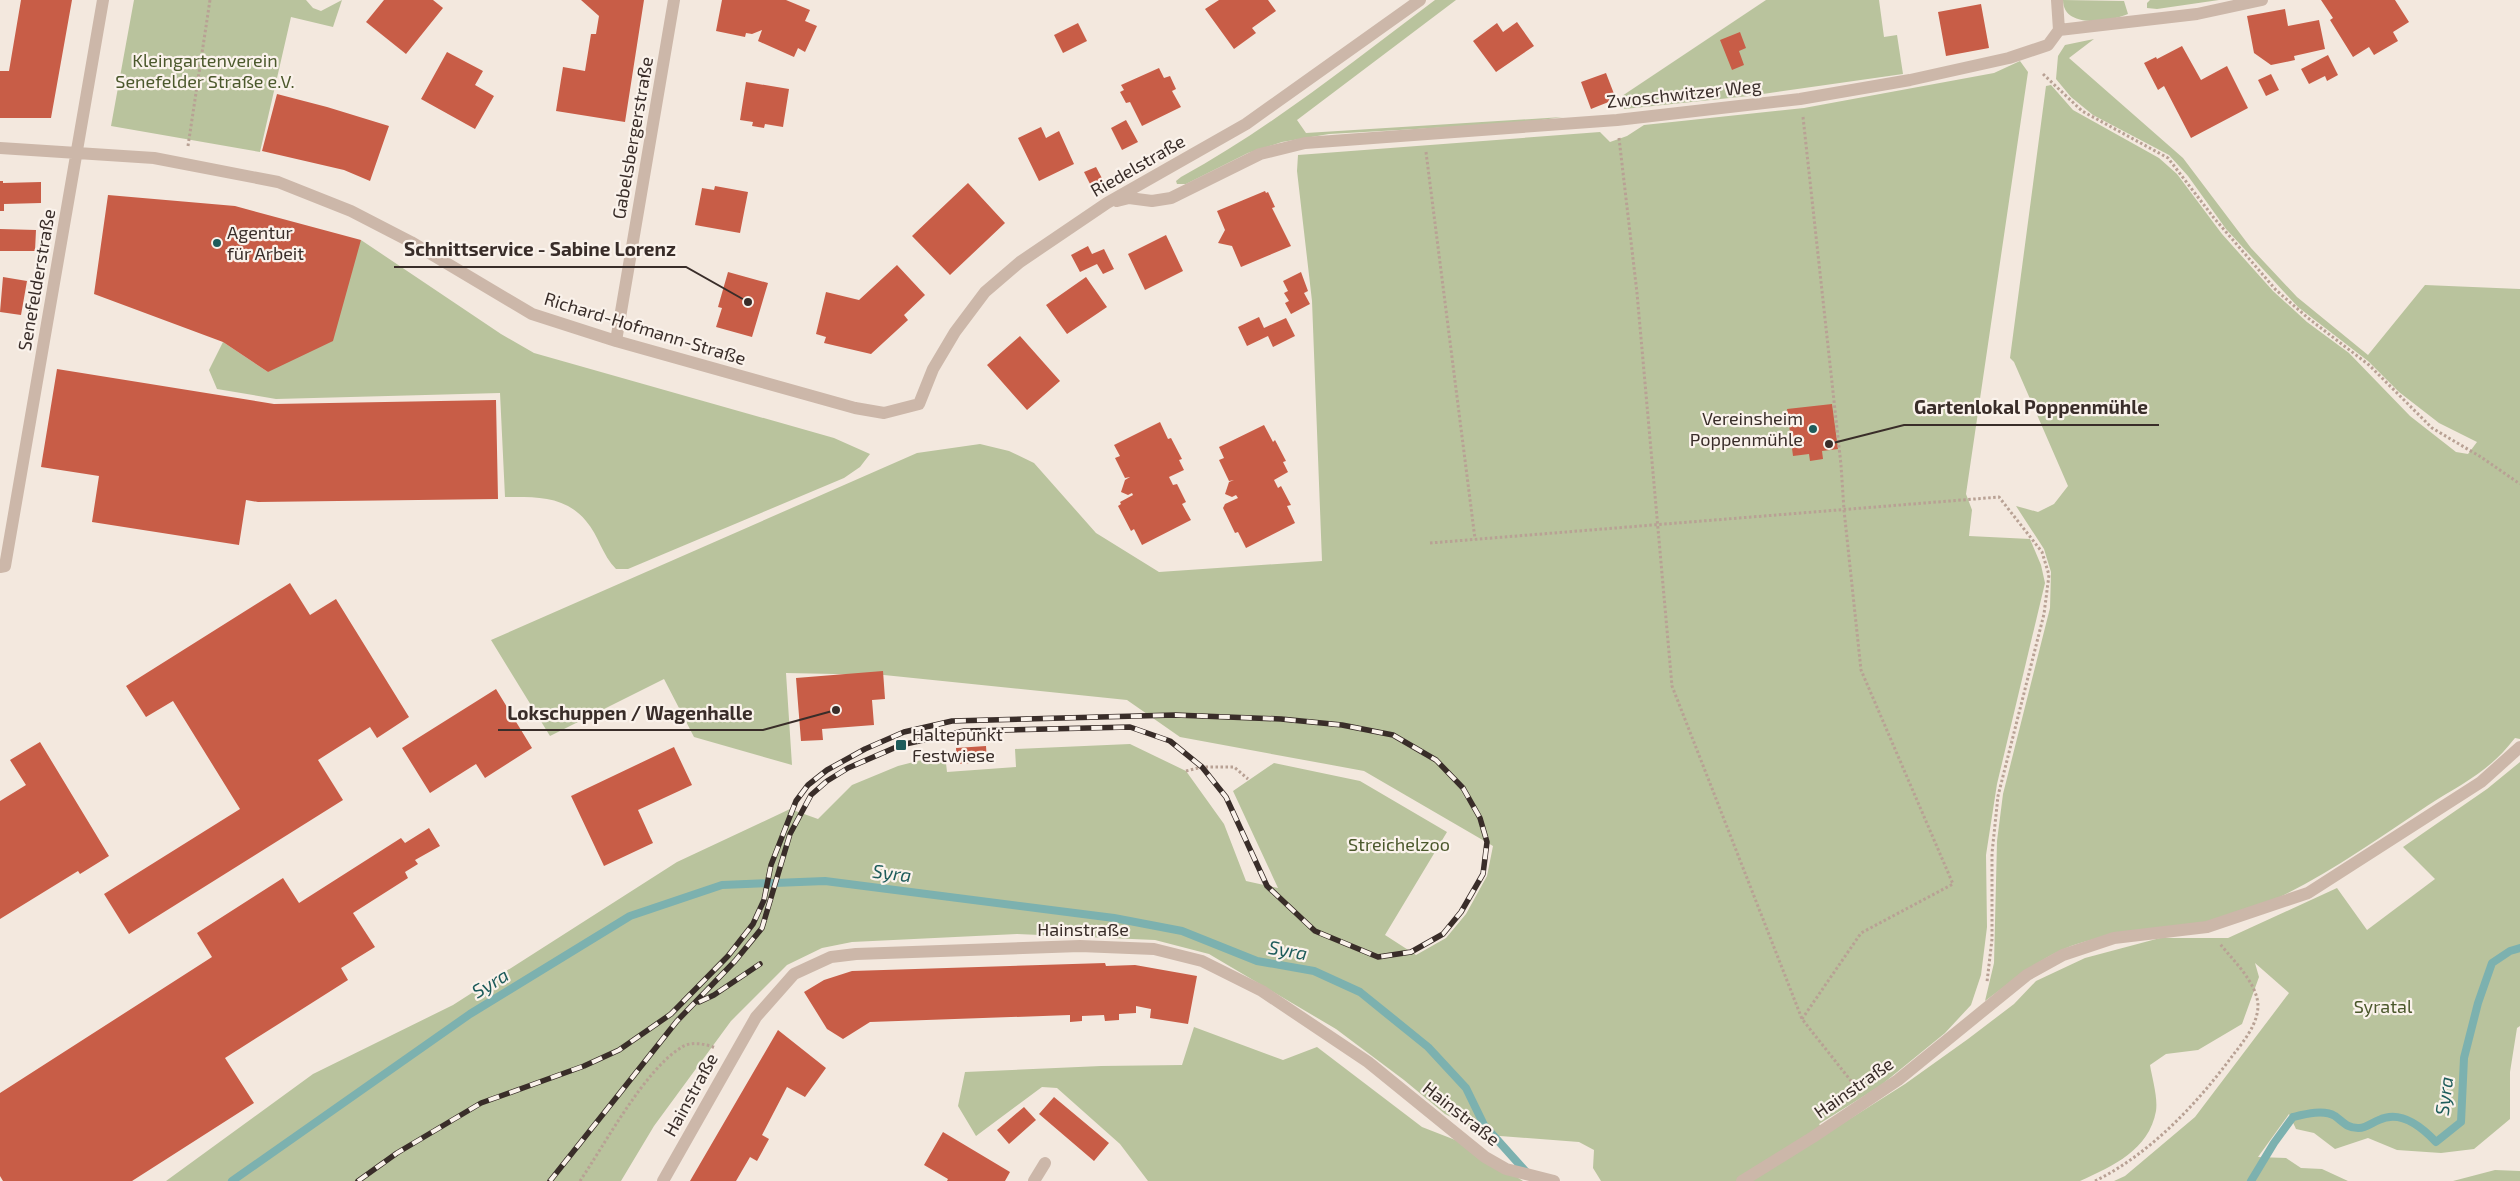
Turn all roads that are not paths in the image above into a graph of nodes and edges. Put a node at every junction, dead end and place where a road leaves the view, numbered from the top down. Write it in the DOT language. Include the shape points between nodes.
graph roads {
  1 [pos="103,0"];
  2 [pos="674,0"];
  3 [pos="1420,0"];
  4 [pos="2057,0"];
  5 [pos="2262,0"];
  6 [pos="2058,30"];
  7 [pos="0,148"];
  8 [pos="77,151"];
  9 [pos="1107,203"];
  10 [pos="616,341"];
  11 [pos="919,404"];
  12 [pos="3,566"];
  13 [pos="2520,747"];
  14 [pos="1045,1163"];
  15 [pos="663,1181"];
  16 [pos="1034,1181"];
  17 [pos="1554,1181"];
  18 [pos="1742,1181"];
  1 -- 8 [label="street, Senefelderstraße"];
  2 -- 10 [label="street, Gabelsbergerstraße"];
  3 -- 9 [label="street, Riedelstraße" via="1246,124"];
  4 -- 6 [label="street"];
  5 -- 6 [label="street" via="2198,14"];
  6 -- 9 [label="street, Zwoschwitzer Weg" via="2048,45 2010,58 1800,99 1617,120 1305,143 1260,154 1172,198 1152,202 1129,198"];
  7 -- 8 [label="street, Richard-Hofmann-Straße"];
  8 -- 10 [label="street, Richard-Hofmann-Straße" via="154,158 278,182 351,211 411,242 532,314"];
  8 -- 12 [label="street, Senefelderstraße"];
  9 -- 11 [label="street, Riedelstraße" via="1020,262 985,292 933,369"];
  10 -- 11 [label="street, Richard-Hofmann-Straße" via="856,408 884,413"];
  13 -- 18 [label="street, Hainstraße" via="2480,782 2308,893 2208,927 2114,938 2063,955 2027,975 1898,1080"];
  14 -- 16 [label="street"];
  15 -- 17 [label="street, Hainstraße" via="756,1017 794,974 831,957 856,954 1080,946 1154,949 1202,961 1262,991 1368,1062 1485,1157 1506,1169"];
}
